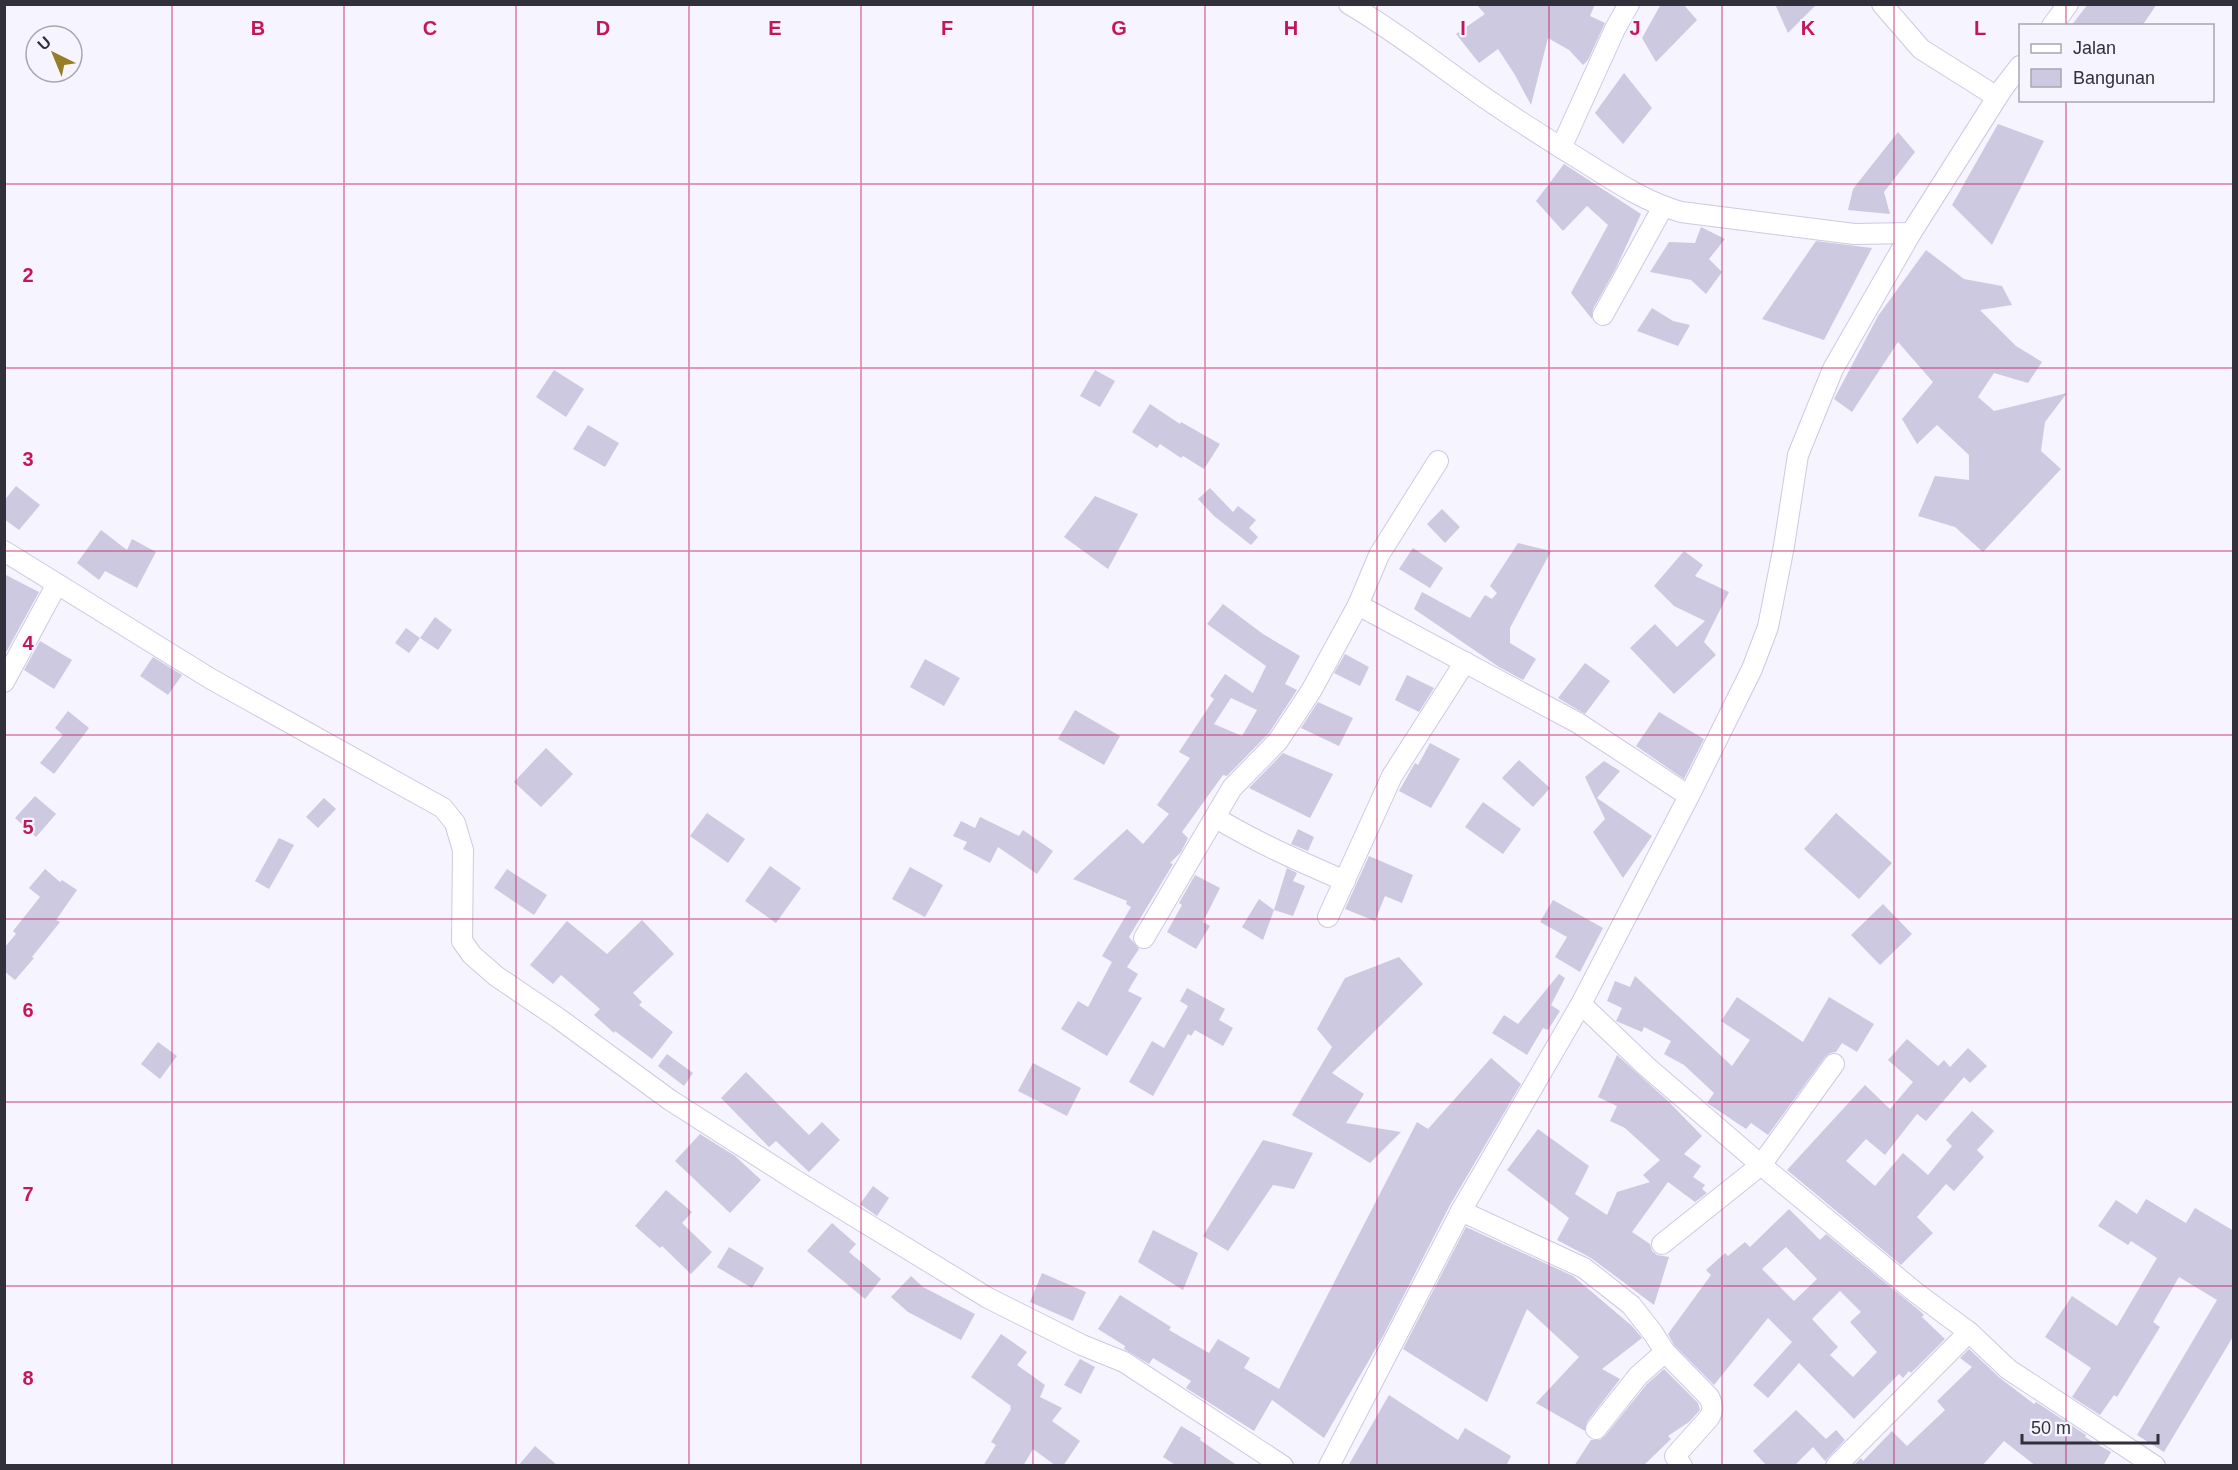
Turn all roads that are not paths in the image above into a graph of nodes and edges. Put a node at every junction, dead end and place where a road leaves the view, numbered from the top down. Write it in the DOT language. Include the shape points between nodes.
graph roads {
  1 [pos="1349,4"];
  2 [pos="1629,4"];
  3 [pos="1882,4"];
  4 [pos="2068,4"];
  5 [pos="2053,24"];
  6 [pos="2019,67"];
  7 [pos="1997,98"];
  8 [pos="1561,148"];
  9 [pos="1664,207"];
  10 [pos="1911,233"];
  11 [pos="1603,315"];
  12 [pos="1438,461"];
  13 [pos="4,551"];
  14 [pos="57,584"];
  15 [pos="1358,605"];
  16 [pos="1465,662"];
  17 [pos="4,682"];
  18 [pos="1689,796"];
  19 [pos="1216,819"];
  20 [pos="1345,881"];
  21 [pos="1328,917"];
  22 [pos="1144,938"];
  23 [pos="1581,1004"];
  24 [pos="1834,1064"];
  25 [pos="1761,1165"];
  26 [pos="1461,1211"];
  27 [pos="1662,1244"];
  28 [pos="1969,1332"];
  29 [pos="1665,1352"];
  30 [pos="1596,1429"];
  31 [pos="1675,1462"];
  32 [pos="1283,1466"];
  33 [pos="1329,1466"];
  34 [pos="1836,1466"];
  35 [pos="2155,1466"];
  1 -- 8 [label="street"];
  2 -- 8 [label="street"];
  3 -- 7 [label="street" via="1921,49"];
  4 -- 5 [label="street"];
  6 -- 7 [label="street"];
  7 -- 10 [label="street"];
  8 -- 9 [label="street"];
  9 -- 10 [label="street" via="1854,234"];
  9 -- 11 [label="street"];
  10 -- 18 [label="street" via="1833,369 1798,455 1768,627 1752,669"];
  12 -- 15 [label="street" via="1379,555"];
  13 -- 14 [label="street"];
  14 -- 17 [label="street"];
  14 -- 32 [label="street" via="212,679 443,808 455,823 463,850 462,941 496,976 670,1100 795,1180 988,1298 1124,1362"];
  15 -- 16 [label="street"];
  15 -- 19 [label="street" via="1311,691 1278,741 1232,788"];
  16 -- 18 [label="street" via="1578,723"];
  16 -- 20 [label="street" via="1392,776"];
  18 -- 23 [label="street"];
  19 -- 20 [label="street"];
  19 -- 22 [label="street"];
  20 -- 21 [label="street"];
  23 -- 25 [label="street"];
  23 -- 26 [label="street"];
  24 -- 25 [label="street"];
  25 -- 27 [label="street"];
  25 -- 28 [label="street"];
  26 -- 29 [label="street" via="1584,1268 1631,1305"];
  26 -- 33 [label="street"];
  28 -- 34 [label="street"];
  28 -- 35 [label="street" via="2008,1369"];
  29 -- 30 [label="street" via="1638,1376"];
  29 -- 31 [label="street" via="1713,1404 1709,1418"];
}
